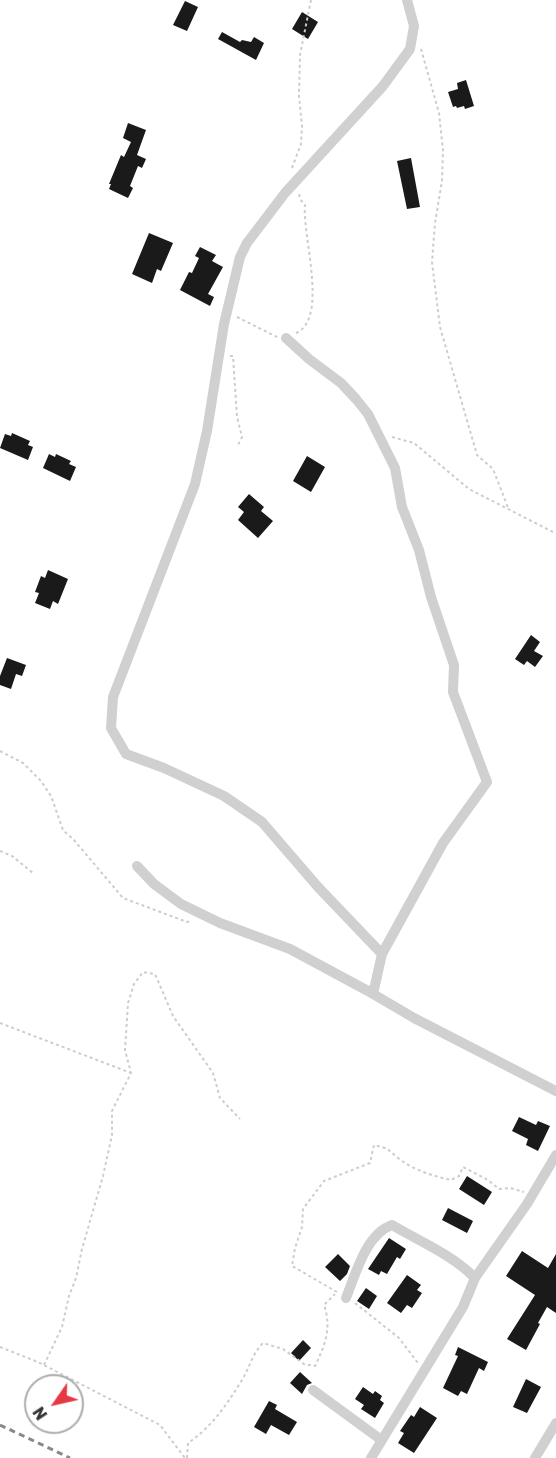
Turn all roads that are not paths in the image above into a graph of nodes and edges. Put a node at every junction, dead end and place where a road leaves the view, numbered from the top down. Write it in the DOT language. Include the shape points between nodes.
graph roads {
  1 [pos="407,0"];
  2 [pos="286,338"];
  3 [pos="137,866"];
  4 [pos="382,954"];
  5 [pos="373,994"];
  6 [pos="556,1091"];
  7 [pos="556,1155"];
  8 [pos="475,1278"];
  9 [pos="346,1298"];
  10 [pos="313,1390"];
  11 [pos="556,1423"];
  12 [pos="380,1439"];
  13 [pos="371,1458"];
  14 [pos="535,1458"];
  1 -- 4 [label="street" via="414,26 410,49 383,86 258,228 240,257 195,484 113,697 111,728 126,754 224,796 262,822"];
  2 -- 4 [label="street" via="341,382 368,414 395,468 402,507 454,665 453,692 488,782 443,843"];
  3 -- 5 [label="street" via="182,904 290,949"];
  4 -- 5 [label="street"];
  5 -- 6 [label="street"];
  7 -- 8 [label="street"];
  8 -- 9 [label="street" via="392,1226 381,1229 365,1253"];
  8 -- 12 [label="street" via="463,1307"];
  10 -- 12 [label="street"];
  11 -- 14 [label="street"];
  12 -- 13 [label="street"];
}
